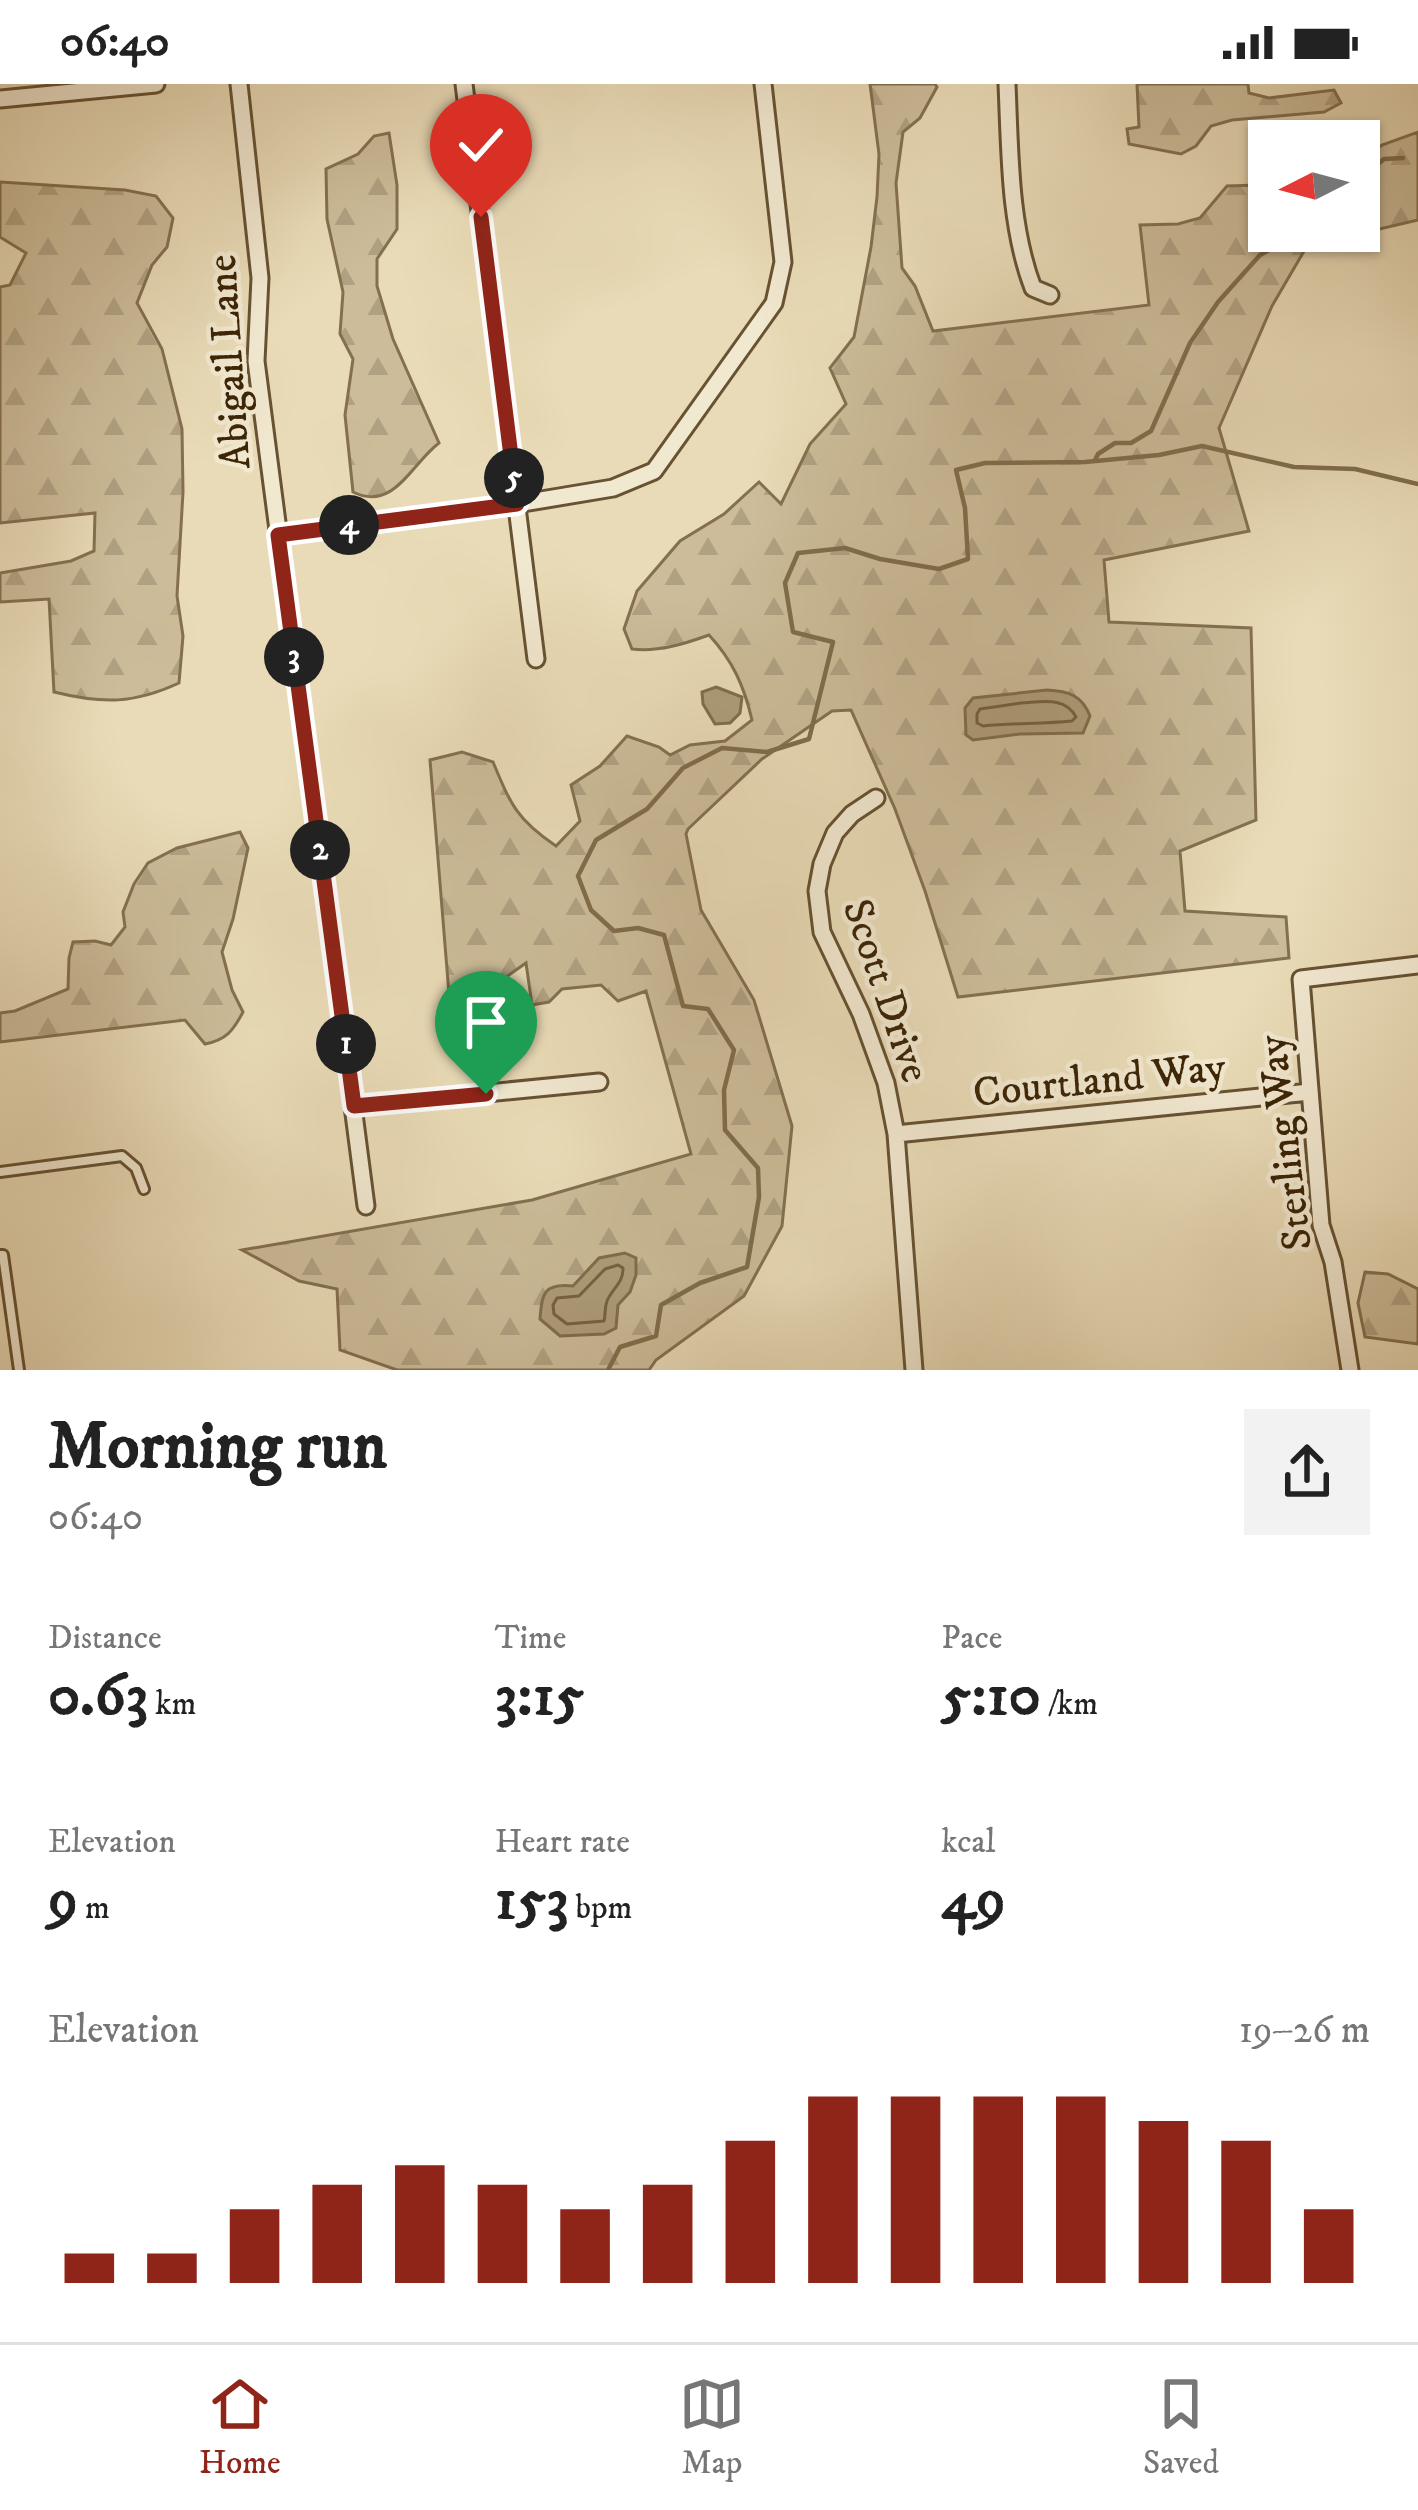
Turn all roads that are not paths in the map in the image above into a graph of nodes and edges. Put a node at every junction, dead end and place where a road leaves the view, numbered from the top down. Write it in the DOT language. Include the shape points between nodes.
graph roads {
  1 [pos="156,84"];
  2 [pos="239,84"];
  3 [pos="464,84"];
  4 [pos="763,84"];
  5 [pos="1007,84"];
  6 [pos="0,99"];
  7 [pos="1050,295"];
  8 [pos="517,504"];
  9 [pos="278,535"];
  10 [pos="536,659"];
  11 [pos="876,798"];
  12 [pos="1418,965"];
  13 [pos="598,1082"];
  14 [pos="1310,1092"];
  15 [pos="354,1106"];
  16 [pos="896,1135"];
  17 [pos="0,1172"];
  18 [pos="144,1189"];
  19 [pos="366,1206"];
  20 [pos="0,1255"];
  21 [pos="19,1370"];
  22 [pos="914,1370"];
  23 [pos="1350,1370"];
  1 -- 6 [label="street"];
  2 -- 9 [label="street, Abigail Lane" via="260,278 256,361"];
  3 -- 8 [label="street"];
  4 -- 8 [label="street" via="783,262 774,303 654,471 613,488"];
  5 -- 7 [label="street" via="1020,242 1033,288"];
  8 -- 9 [label="street"];
  8 -- 10 [label="street"];
  9 -- 15 [label="street, Abigail Lane"];
  11 -- 16 [label="street, Scott Drive" via="835,833 817,891 823,932 886,1084"];
  12 -- 14 [label="street, Sterling Way" via="1301,979"];
  13 -- 15 [label="street"];
  14 -- 16 [label="street, Courtland Way"];
  14 -- 23 [label="street, Sterling Way" via="1322,1226"];
  15 -- 19 [label="street, Abigail Lane"];
  16 -- 22 [label="street, Scott Drive"];
  17 -- 18 [label="lane" via="122,1156"];
  20 -- 21 [label="lane"];
}
